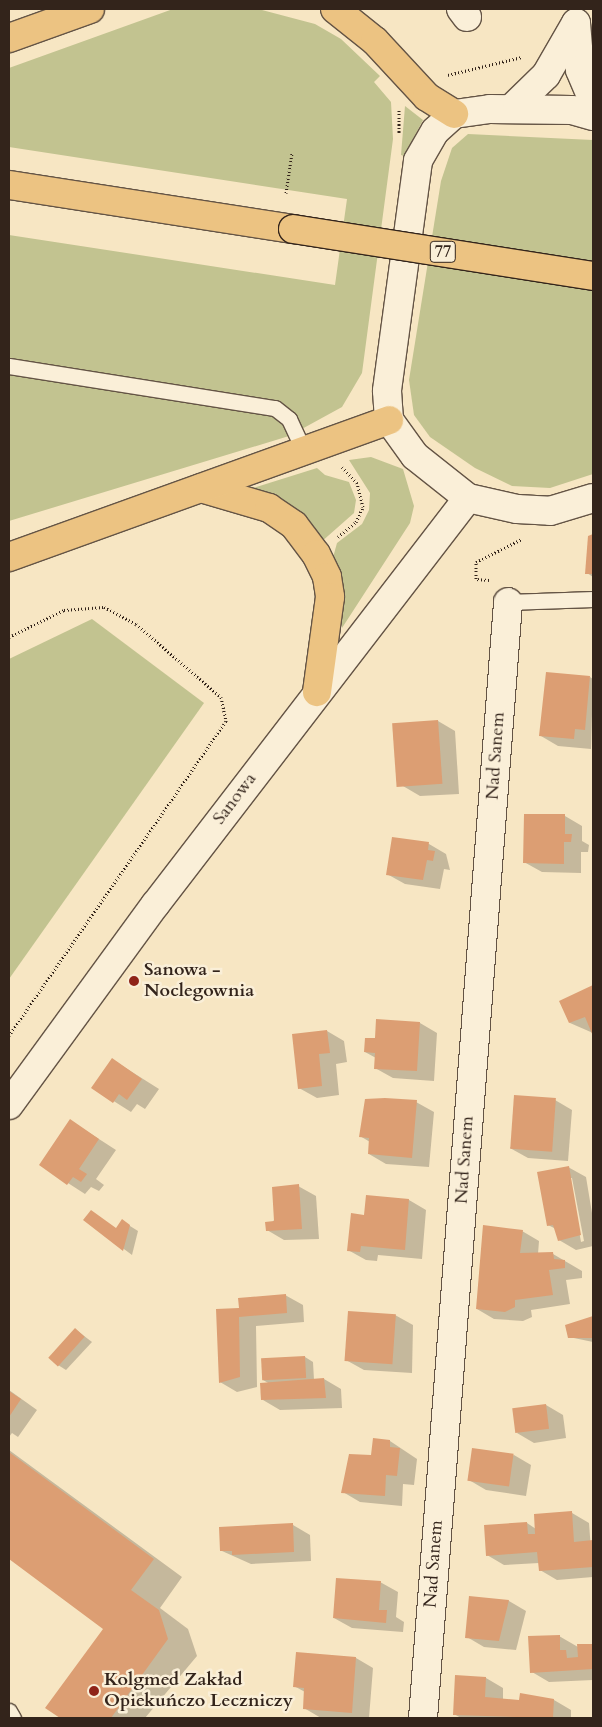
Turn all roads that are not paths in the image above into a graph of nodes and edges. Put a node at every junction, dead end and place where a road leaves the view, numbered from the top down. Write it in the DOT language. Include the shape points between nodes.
graph roads {
  1 [pos="90,9"];
  2 [pos="335,9"];
  3 [pos="576,16"];
  4 [pos="9,38"];
  5 [pos="593,100"];
  6 [pos="511,109"];
  7 [pos="454,114"];
  8 [pos="593,116"];
  9 [pos="9,185"];
  10 [pos="593,276"];
  11 [pos="9,366"];
  12 [pos="390,420"];
  13 [pos="304,451"];
  14 [pos="201,488"];
  15 [pos="468,498"];
  16 [pos="593,498"];
  17 [pos="9,556"];
  18 [pos="500,591"];
  19 [pos="593,599"];
  20 [pos="317,692"];
  21 [pos="9,1105"];
  22 [pos="9,1711"];
  23 [pos="13,1718"];
  24 [pos="423,1718"];
  1 -- 4 [label="main road"];
  2 -- 7 [label="main road" via="375,41 428,97"];
  3 -- 5 [label="main road" via="580,70"];
  3 -- 6 [label="main road" via="546,75"];
  6 -- 7 [label="main road"];
  6 -- 8 [label="main road" via="572,110"];
  7 -- 12 [label="main road" via="435,131 418,161 387,391"];
  9 -- 10 [label="main road, 77, bridge"];
  11 -- 13 [label="lane" via="275,408 289,419"];
  12 -- 13 [label="main road"];
  12 -- 15 [label="main road" via="415,456"];
  13 -- 14 [label="main road"];
  14 -- 17 [label="main road"];
  14 -- 20 [label="main road" via="269,508 294,526 316,554 327,577 330,597"];
  15 -- 16 [label="main road" via="517,509 550,510"];
  15 -- 20 [label="main road, Sanowa"];
  18 -- 19 [label="lane"];
  18 -- 24 [label="main road, Nad Sanem"];
  20 -- 21 [label="main road, Sanowa"];
  22 -- 23 [label="lane"];
}
